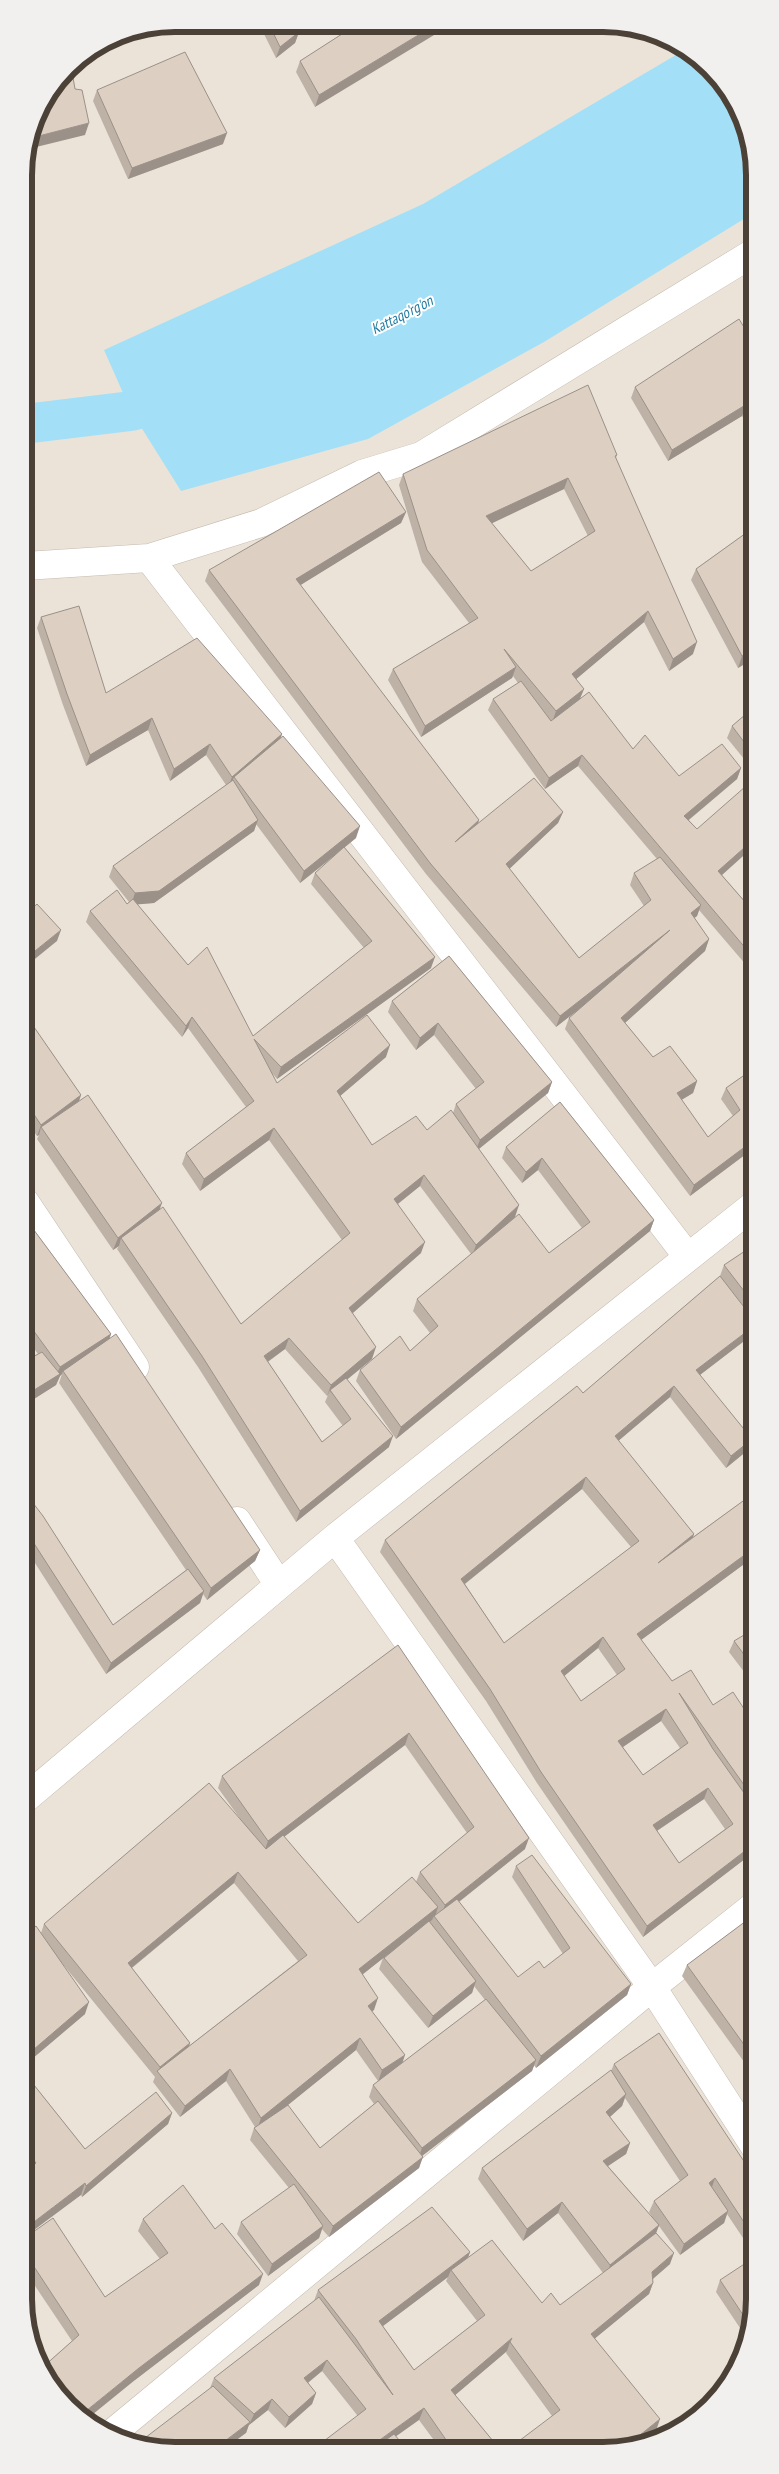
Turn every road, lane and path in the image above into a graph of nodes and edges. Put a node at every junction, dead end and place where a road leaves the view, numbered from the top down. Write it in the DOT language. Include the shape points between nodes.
graph roads {
  1 [pos="746,257"];
  2 [pos="149,558"];
  3 [pos="33,565"];
  4 [pos="746,1211"];
  5 [pos="33,1214"];
  6 [pos="688,1258"];
  7 [pos="147,1385"];
  8 [pos="224,1502"];
  9 [pos="335,1538"];
  10 [pos="279,1585"];
  11 [pos="33,1792"];
  12 [pos="746,1912"];
  13 [pos="652,1987"];
  14 [pos="746,2133"];
  15 [pos="117,2429"];
  1 -- 2 [label="street" via="421,456 362,474 260,523"];
  2 -- 3 [label="street"];
  2 -- 6 [label="street"];
  4 -- 6 [label="street"];
  5 -- 7 [label="street"];
  6 -- 9 [label="street"];
  8 -- 10 [label="street"];
  9 -- 10 [label="street"];
  9 -- 13 [label="street"];
  10 -- 11 [label="street"];
  12 -- 13 [label="street"];
  13 -- 14 [label="street"];
  13 -- 15 [label="street"];
}
